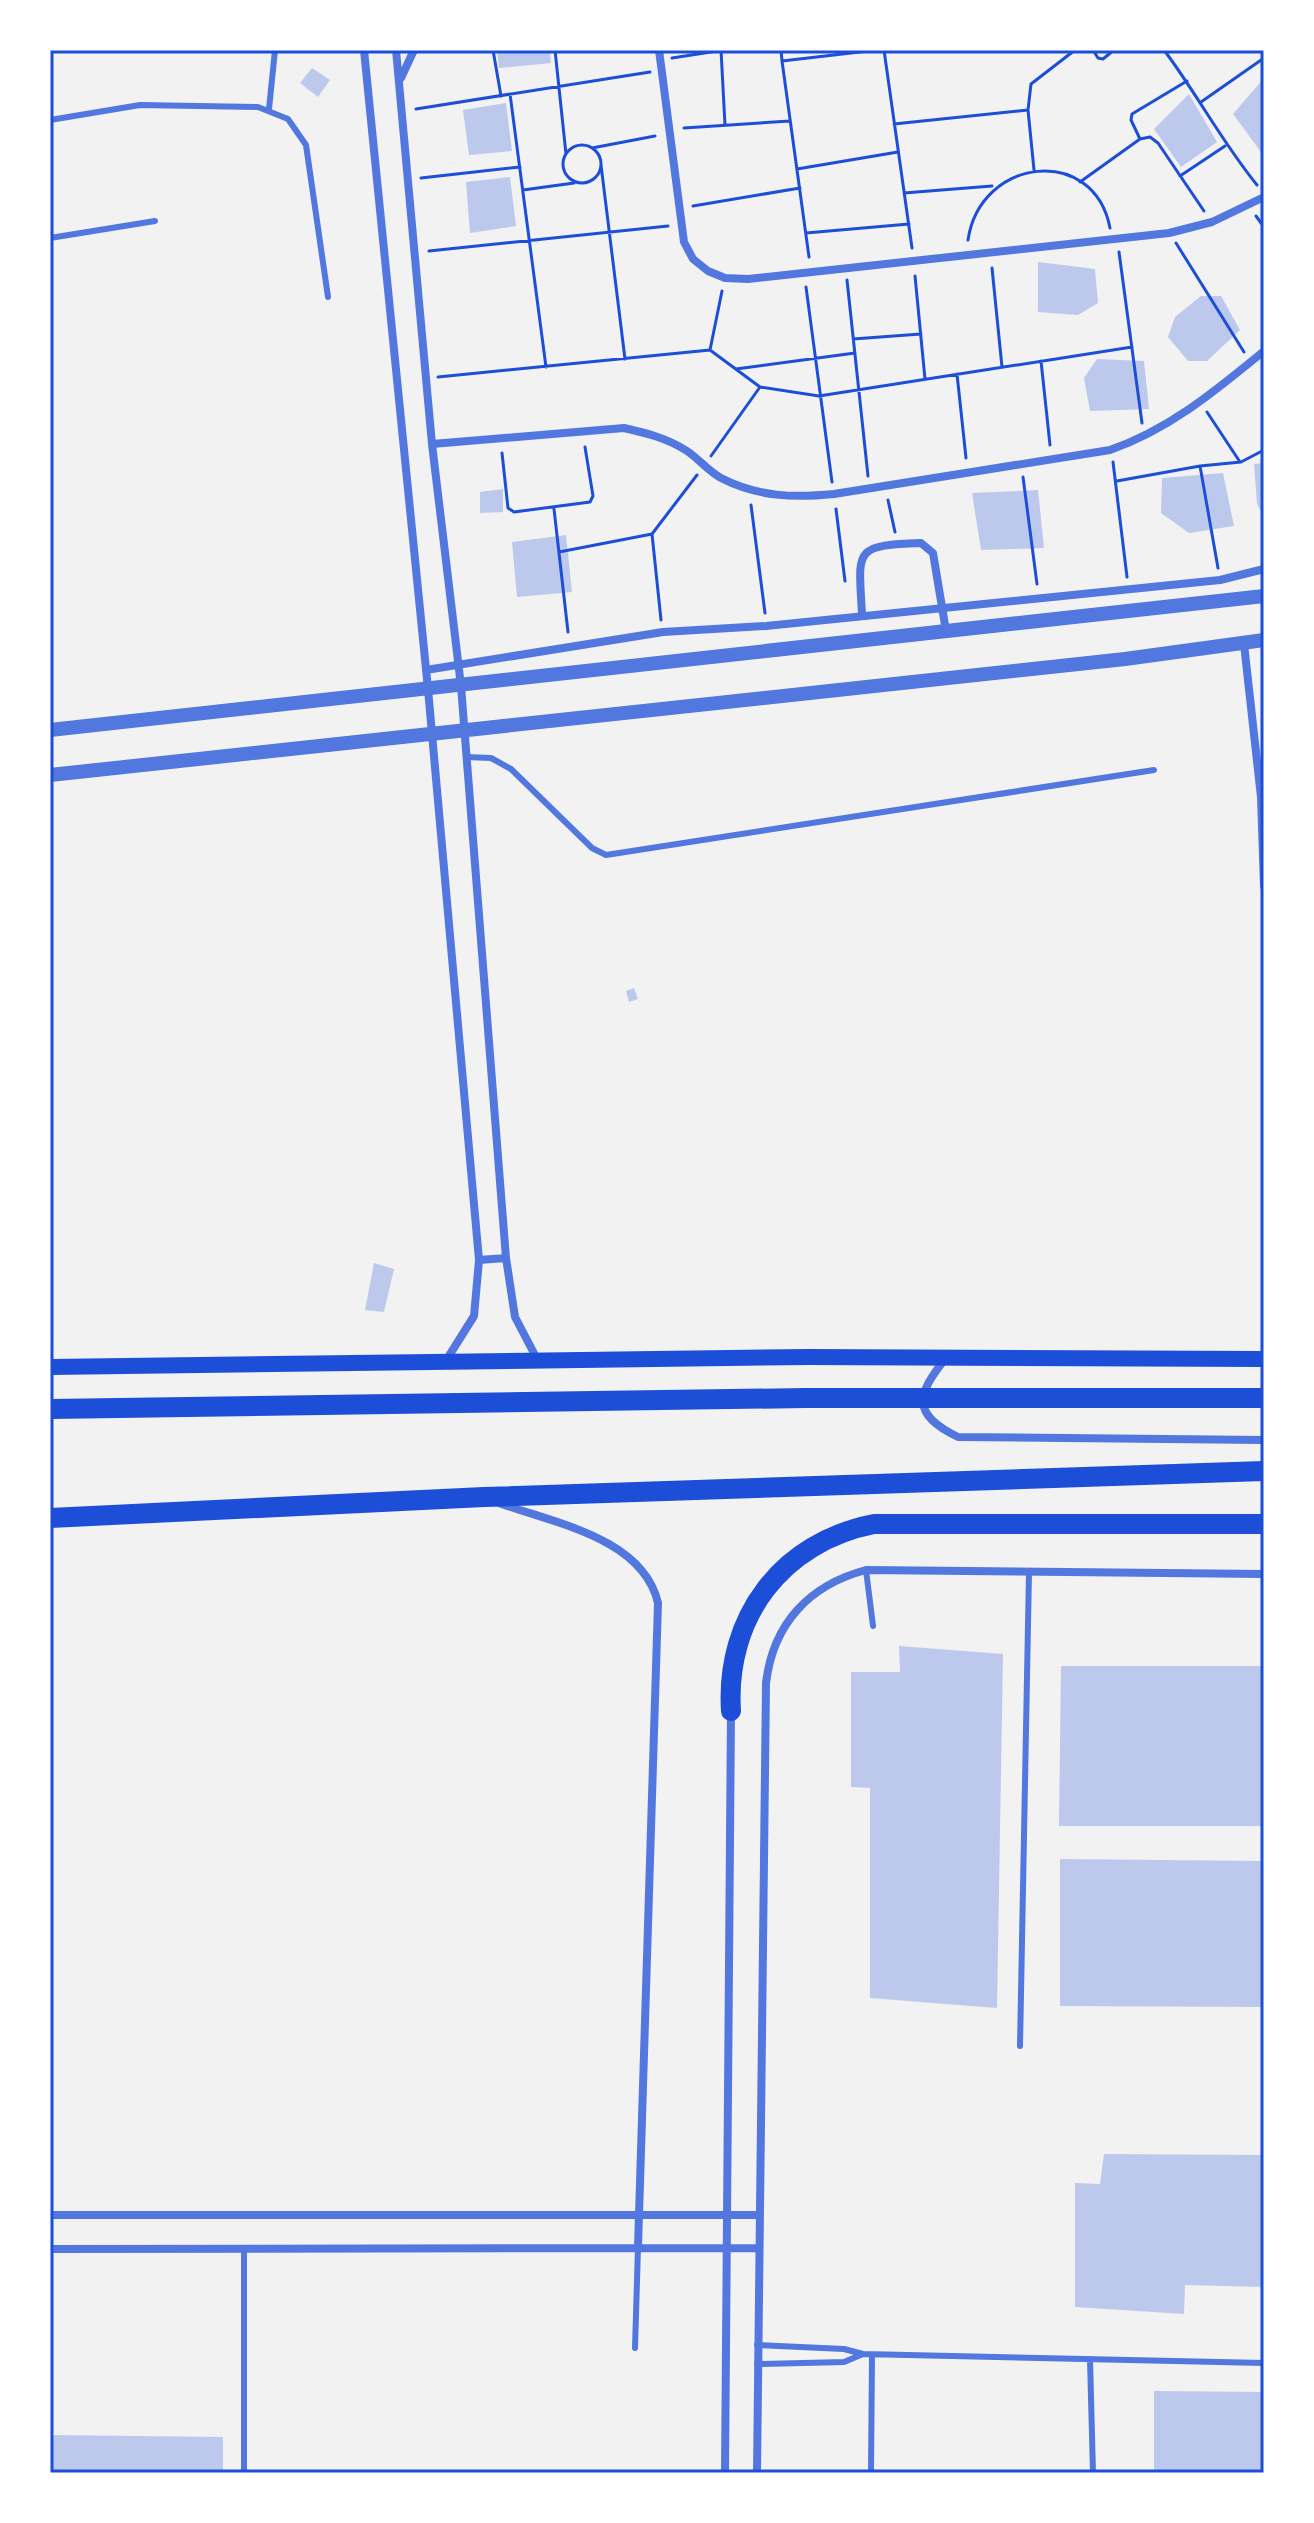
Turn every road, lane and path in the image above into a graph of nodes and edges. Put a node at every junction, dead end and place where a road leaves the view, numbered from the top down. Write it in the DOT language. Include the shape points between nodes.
graph roads {
  1 [pos="275,50"];
  2 [pos="364,50"];
  3 [pos="396,50"];
  4 [pos="414,50"];
  5 [pos="493,50"];
  6 [pos="555,50"];
  7 [pos="722,50"];
  8 [pos="781,50"];
  9 [pos="795,50"];
  10 [pos="877,50"];
  11 [pos="884,50"];
  12 [pos="1075,50"];
  13 [pos="1093,50"];
  14 [pos="1114,50"];
  15 [pos="1164,50"];
  16 [pos="869,51"];
  17 [pos="660,55"];
  18 [pos="1264,58"];
  19 [pos="797,60"];
  20 [pos="782,61"];
  21 [pos="662,70"];
  22 [pos="1187,81"];
  23 [pos="399,83"];
  24 [pos="560,86"];
  25 [pos="510,94"];
  26 [pos="501,96"];
  27 [pos="1201,102"];
  28 [pos="269,109"];
  29 [pos="1028,110"];
  30 [pos="402,111"];
  31 [pos="50,120"];
  32 [pos="790,121"];
  33 [pos="894,124"];
  34 [pos="725,125"];
  35 [pos="669,132"];
  36 [pos="1140,139"];
  37 [pos="1225,146"];
  38 [pos="592,148"];
  39 [pos="898,152"];
  40 [pos="566,154"];
  41 [pos="601,165"];
  42 [pos="520,167"];
  43 [pos="797,169"];
  44 [pos="1034,170"];
  45 [pos="1180,176"];
  46 [pos="407,180"];
  47 [pos="1080,182"];
  48 [pos="575,183"];
  49 [pos="995,186"];
  50 [pos="800,188"];
  51 [pos="523,190"];
  52 [pos="904,193"];
  53 [pos="1264,195"];
  54 [pos="678,208"];
  55 [pos="155,221"];
  56 [pos="1212,222"];
  57 [pos="679,224"];
  58 [pos="909,224"];
  59 [pos="609,232"];
  60 [pos="806,233"];
  61 [pos="1169,233"];
  62 [pos="50,238"];
  63 [pos="1115,239"];
  64 [pos="529,240"];
  65 [pos="416,253"];
  66 [pos="990,253"];
  67 [pos="969,255"];
  68 [pos="914,261"];
  69 [pos="846,269"];
  70 [pos="808,273"];
  71 [pos="725,278"];
  72 [pos="328,297"];
  73 [pos="921,334"];
  74 [pos="853,339"];
  75 [pos="1132,347"];
  76 [pos="710,350"];
  77 [pos="1264,351"];
  78 [pos="855,353"];
  79 [pos="816,358"];
  80 [pos="625,359"];
  81 [pos="1041,361"];
  82 [pos="1250,362"];
  83 [pos="546,367"];
  84 [pos="1002,367"];
  85 [pos="735,369"];
  86 [pos="957,374"];
  87 [pos="426,378"];
  88 [pos="925,379"];
  89 [pos="760,387"];
  90 [pos="859,390"];
  91 [pos="819,396"];
  92 [pos="1200,402"];
  93 [pos="583,431"];
  94 [pos="500,438"];
  95 [pos="1144,438"];
  96 [pos="432,444"];
  97 [pos="1110,450"];
  98 [pos="1264,450"];
  99 [pos="1051,460"];
  100 [pos="1241,462"];
  101 [pos="1022,465"];
  102 [pos="704,466"];
  103 [pos="1200,466"];
  104 [pos="968,473"];
  105 [pos="1117,481"];
  106 [pos="886,487"];
  107 [pos="749,489"];
  108 [pos="870,489"];
  109 [pos="834,494"];
  110 [pos="554,509"];
  111 [pos="652,534"];
  112 [pos="897,544"];
  113 [pos="559,552"];
  114 [pos="1264,569"];
  115 [pos="1220,580"];
  116 [pos="1128,589"];
  117 [pos="1264,596"];
  118 [pos="1038,598"];
  119 [pos="943,607"];
  120 [pos="862,615"];
  121 [pos="849,616"];
  122 [pos="766,626"];
  123 [pos="946,631"];
  124 [pos="663,632"];
  125 [pos="1264,640"];
  126 [pos="1244,644"];
  127 [pos="570,648"];
  128 [pos="458,665"];
  129 [pos="426,670"];
  130 [pos="461,686"];
  131 [pos="428,689"];
  132 [pos="50,730"];
  133 [pos="464,730"];
  134 [pos="432,733"];
  135 [pos="466,757"];
  136 [pos="1154,770"];
  137 [pos="50,775"];
  138 [pos="1264,886"];
  139 [pos="506,1258"];
  140 [pos="479,1260"];
  141 [pos="947,1358"];
  142 [pos="537,1359"];
  143 [pos="1264,1359"];
  144 [pos="444,1363"];
  145 [pos="50,1367"];
  146 [pos="1264,1398"];
  147 [pos="50,1409"];
  148 [pos="1264,1440"];
  149 [pos="1264,1471"];
  150 [pos="484,1497"];
  151 [pos="50,1518"];
  152 [pos="1264,1524"];
  153 [pos="866,1570"];
  154 [pos="1029,1572"];
  155 [pos="1264,1574"];
  156 [pos="873,1626"];
  157 [pos="731,1711"];
  158 [pos="1020,2046"];
  159 [pos="639,2214"];
  160 [pos="50,2215"];
  161 [pos="726,2215"];
  162 [pos="759,2215"];
  163 [pos="638,2247"];
  164 [pos="726,2248"];
  165 [pos="759,2248"];
  166 [pos="50,2249"];
  167 [pos="244,2250"];
  168 [pos="757,2345"];
  169 [pos="635,2348"];
  170 [pos="863,2354"];
  171 [pos="872,2355"];
  172 [pos="1090,2359"];
  173 [pos="1264,2363"];
  174 [pos="757,2364"];
  175 [pos="244,2473"];
  176 [pos="725,2473"];
  177 [pos="757,2473"];
  178 [pos="871,2473"];
  179 [pos="1093,2473"];
  1 -- 28 [label="lane"];
  2 -- 129 [label="street"];
  3 -- 23 [label="street"];
  4 -- 23 [label="street"];
  5 -- 26 [label="path"];
  6 -- 24 [label="path"];
  7 -- 17 [label="path"];
  7 -- 34 [label="path"];
  8 -- 20 [label="path"];
  9 -- 19 [label="path"];
  10 -- 16 [label="path"];
  11 -- 33 [label="path"];
  12 -- 29 [label="path" via="1037,76 1028,93"];
  13 -- 14 [label="path" via="1103,59"];
  15 -- 22 [label="path"];
  16 -- 19 [label="path"];
  17 -- 21 [label="street"];
  18 -- 27 [label="path"];
  19 -- 20 [label="path"];
  20 -- 32 [label="path"];
  21 -- 24 [label="path"];
  21 -- 35 [label="street"];
  22 -- 27 [label="path"];
  22 -- 36 [label="path" via="1132,114"];
  23 -- 30 [label="street"];
  24 -- 25 [label="path"];
  24 -- 40 [label="path"];
  25 -- 26 [label="path"];
  25 -- 42 [label="path"];
  26 -- 30 [label="path"];
  27 -- 37 [label="path"];
  28 -- 31 [label="lane" via="148,104"];
  28 -- 72 [label="lane" via="288,119 306,145"];
  29 -- 33 [label="path"];
  29 -- 44 [label="path"];
  30 -- 46 [label="street"];
  32 -- 34 [label="path"];
  32 -- 43 [label="path"];
  33 -- 39 [label="path"];
  34 -- 35 [label="path"];
  35 -- 38 [label="path"];
  35 -- 54 [label="street"];
  36 -- 45 [label="path" via="1155,139"];
  36 -- 47 [label="path"];
  37 -- 45 [label="path"];
  37 -- 53 [label="path"];
  38 -- 40 [label="path" via="580,145"];
  38 -- 41 [label="path"];
  39 -- 43 [label="path"];
  39 -- 52 [label="path"];
  40 -- 48 [label="path" via="565,174"];
  41 -- 48 [label="path" via="589,182"];
  41 -- 59 [label="path"];
  42 -- 46 [label="path"];
  42 -- 51 [label="path"];
  43 -- 50 [label="path"];
  44 -- 47 [label="path" via="1058,172"];
  44 -- 49 [label="path"];
  45 -- 56 [label="path"];
  46 -- 65 [label="street"];
  47 -- 63 [label="path" via="1103,207"];
  48 -- 51 [label="path"];
  49 -- 52 [label="path"];
  49 -- 67 [label="path" via="971,224"];
  50 -- 54 [label="path"];
  50 -- 60 [label="path"];
  51 -- 64 [label="path"];
  52 -- 58 [label="path"];
  53 -- 56 [label="street"];
  54 -- 57 [label="street"];
  55 -- 62 [label="lane"];
  56 -- 61 [label="street"];
  57 -- 59 [label="path"];
  57 -- 71 [label="street" via="693,259"];
  58 -- 60 [label="path"];
  58 -- 68 [label="path"];
  59 -- 64 [label="path"];
  59 -- 80 [label="path"];
  60 -- 70 [label="path"];
  61 -- 63 [label="street"];
  61 -- 82 [label="path"];
  63 -- 66 [label="street"];
  63 -- 75 [label="path"];
  64 -- 65 [label="path"];
  64 -- 83 [label="path"];
  65 -- 87 [label="street"];
  66 -- 67 [label="street"];
  66 -- 84 [label="path"];
  67 -- 68 [label="street"];
  68 -- 69 [label="street"];
  68 -- 73 [label="path"];
  69 -- 70 [label="street"];
  69 -- 74 [label="path"];
  70 -- 71 [label="street"];
  70 -- 79 [label="path"];
  71 -- 76 [label="path"];
  73 -- 74 [label="path"];
  73 -- 88 [label="path"];
  74 -- 78 [label="path"];
  75 -- 81 [label="path"];
  75 -- 95 [label="path"];
  76 -- 80 [label="path"];
  76 -- 85 [label="path"];
  77 -- 82 [label="street"];
  78 -- 79 [label="path"];
  78 -- 90 [label="path"];
  79 -- 85 [label="path"];
  79 -- 91 [label="path"];
  80 -- 83 [label="path"];
  81 -- 84 [label="path"];
  81 -- 99 [label="path"];
  82 -- 92 [label="street"];
  83 -- 87 [label="path"];
  84 -- 86 [label="path"];
  85 -- 89 [label="path"];
  86 -- 88 [label="path"];
  86 -- 104 [label="path"];
  87 -- 96 [label="street"];
  88 -- 90 [label="path"];
  89 -- 91 [label="path"];
  89 -- 102 [label="path"];
  90 -- 91 [label="path"];
  90 -- 108 [label="path"];
  91 -- 109 [label="path"];
  92 -- 95 [label="street"];
  92 -- 100 [label="path"];
  93 -- 94 [label="street"];
  93 -- 102 [label="street" via="624,428 654,434"];
  93 -- 110 [label="path" via="593,496 590,502"];
  94 -- 96 [label="street"];
  94 -- 110 [label="path" via="508,508"];
  95 -- 97 [label="street"];
  96 -- 128 [label="street"];
  97 -- 99 [label="street"];
  97 -- 105 [label="path"];
  98 -- 100 [label="path"];
  99 -- 101 [label="street"];
  100 -- 103 [label="path"];
  101 -- 104 [label="street"];
  101 -- 118 [label="path"];
  102 -- 107 [label="street"];
  102 -- 111 [label="path"];
  103 -- 105 [label="path"];
  103 -- 115 [label="path"];
  104 -- 106 [label="street"];
  105 -- 116 [label="path"];
  106 -- 108 [label="street"];
  106 -- 112 [label="path"];
  107 -- 109 [label="street" via="793,498"];
  107 -- 122 [label="path"];
  108 -- 109 [label="street"];
  109 -- 121 [label="path"];
  110 -- 113 [label="path"];
  111 -- 113 [label="path"];
  111 -- 124 [label="path"];
  112 -- 119 [label="street" via="921,543 933,553"];
  112 -- 120 [label="street" via="864,553"];
  113 -- 127 [label="path"];
  114 -- 115 [label="street"];
  115 -- 116 [label="street"];
  116 -- 118 [label="street"];
  117 -- 123 [label="street"];
  118 -- 119 [label="street"];
  119 -- 120 [label="street"];
  119 -- 123 [label="street"];
  120 -- 121 [label="street"];
  121 -- 122 [label="street"];
  122 -- 124 [label="street"];
  123 -- 130 [label="street"];
  124 -- 127 [label="street"];
  125 -- 126 [label="street"];
  126 -- 133 [label="street"];
  126 -- 138 [label="street" via="1261,797"];
  127 -- 128 [label="street"];
  128 -- 129 [label="street"];
  128 -- 130 [label="street"];
  129 -- 131 [label="street"];
  130 -- 131 [label="street"];
  130 -- 133 [label="street"];
  131 -- 132 [label="street"];
  131 -- 134 [label="street"];
  133 -- 134 [label="street"];
  133 -- 135 [label="street"];
  134 -- 137 [label="street"];
  134 -- 140 [label="street"];
  135 -- 136 [label="lane" via="491,758 511,769 592,848 606,855"];
  135 -- 139 [label="street"];
  139 -- 140 [label="street"];
  139 -- 142 [label="street" via="515,1317"];
  140 -- 144 [label="street" via="474,1316"];
  141 -- 142 [label="main road"];
  141 -- 143 [label="main road"];
  141 -- 148 [label="street" via="925,1384 924,1407 933,1425 958,1437"];
  142 -- 144 [label="main road"];
  144 -- 145 [label="main road"];
  146 -- 147 [label="highway" via="805,1398"];
  149 -- 150 [label="highway"];
  150 -- 151 [label="highway"];
  150 -- 159 [label="street" via="622,1550 650,1578 658,1603"];
  152 -- 157 [label="highway" via="853,1528 795,1557 758,1597 731,1667"];
  153 -- 154 [label="street"];
  153 -- 156 [label="lane"];
  153 -- 162 [label="street" via="821,1588 796,1609 778,1636 768,1667"];
  154 -- 155 [label="street"];
  154 -- 158 [label="lane"];
  157 -- 161 [label="street"];
  159 -- 160 [label="street"];
  159 -- 161 [label="street"];
  159 -- 163 [label="street"];
  161 -- 162 [label="street"];
  161 -- 164 [label="street"];
  162 -- 165 [label="street"];
  163 -- 164 [label="street"];
  163 -- 167 [label="street"];
  163 -- 169 [label="lane"];
  164 -- 165 [label="street"];
  164 -- 176 [label="street"];
  165 -- 168 [label="street"];
  166 -- 167 [label="street"];
  167 -- 175 [label="lane"];
  168 -- 170 [label="lane"];
  168 -- 174 [label="street"];
  170 -- 171 [label="lane"];
  170 -- 174 [label="lane" via="844,2362"];
  171 -- 172 [label="lane"];
  171 -- 178 [label="lane"];
  172 -- 173 [label="lane"];
  172 -- 179 [label="lane"];
  174 -- 177 [label="street"];
}
